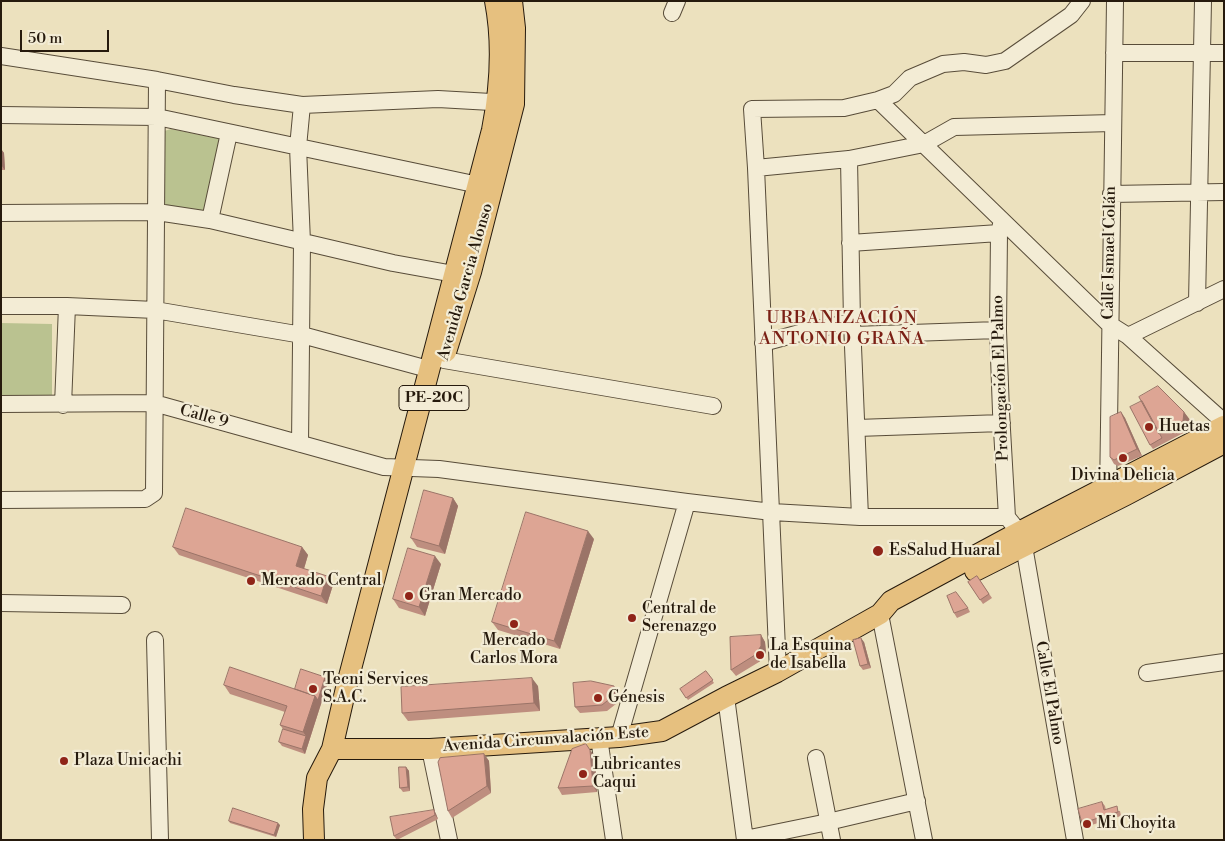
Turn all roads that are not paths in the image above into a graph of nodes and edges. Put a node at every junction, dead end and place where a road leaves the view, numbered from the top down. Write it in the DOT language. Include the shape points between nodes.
graph roads {
  1 [pos="495,1"];
  2 [pos="512,1"];
  3 [pos="1082,1"];
  4 [pos="1115,1"];
  5 [pos="1202,1"];
  6 [pos="1114,53"];
  7 [pos="1202,53"];
  8 [pos="1224,53"];
  9 [pos="1,56"];
  10 [pos="157,80"];
  11 [pos="878,100"];
  12 [pos="505,103"];
  13 [pos="302,105"];
  14 [pos="1,115"];
  15 [pos="157,117"];
  16 [pos="1112,123"];
  17 [pos="229,133"];
  18 [pos="924,144"];
  19 [pos="298,147"];
  20 [pos="849,160"];
  21 [pos="756,168"];
  22 [pos="484,186"];
  23 [pos="1199,192"];
  24 [pos="1224,192"];
  25 [pos="1111,194"];
  26 [pos="157,212"];
  27 [pos="1,213"];
  28 [pos="210,220"];
  29 [pos="1001,226"];
  30 [pos="302,242"];
  31 [pos="850,243"];
  32 [pos="462,273"];
  33 [pos="1224,289"];
  34 [pos="1198,302"];
  35 [pos="1,306"];
  36 [pos="67,306"];
  37 [pos="155,310"];
  38 [pos="1109,324"];
  39 [pos="852,329"];
  40 [pos="998,330"];
  41 [pos="302,335"];
  42 [pos="1128,336"];
  43 [pos="763,343"];
  44 [pos="436,365"];
  45 [pos="154,403"];
  46 [pos="1,404"];
  47 [pos="63,404"];
  48 [pos="712,406"];
  49 [pos="1002,423"];
  50 [pos="1224,424"];
  51 [pos="856,428"];
  52 [pos="1224,443"];
  53 [pos="300,444"];
  54 [pos="409,468"];
  55 [pos="1108,495"];
  56 [pos="1,500"];
  57 [pos="687,502"];
  58 [pos="772,512"];
  59 [pos="860,517"];
  60 [pos="1017,532"];
  61 [pos="1,603"];
  62 [pos="122,605"];
  63 [pos="880,614"];
  64 [pos="155,640"];
  65 [pos="1224,662"];
  66 [pos="778,672"];
  67 [pos="1147,673"];
  68 [pos="726,697"];
  69 [pos="620,737"];
  70 [pos="599,738"];
  71 [pos="332,749"];
  72 [pos="430,749"];
  73 [pos="816,758"];
  74 [pos="917,801"];
  75 [pos="828,822"];
  76 [pos="160,840"];
  77 [pos="314,840"];
  78 [pos="449,840"];
  79 [pos="614,840"];
  80 [pos="745,840"];
  81 [pos="832,840"];
  82 [pos="924,840"];
  83 [pos="1074,840"];
  1 -- 12 [label="main road, PE-20C"];
  2 -- 12 [label="main road, PE-20C" via="515,28"];
  3 -- 11 [label="street" via="1071,15 1004,61 986,65 943,64 910,78 894,94"];
  4 -- 6 [label="street, Calle Ismael Colán"];
  5 -- 7 [label="street"];
  6 -- 7 [label="street"];
  6 -- 16 [label="street, Calle Ismael Colán"];
  7 -- 8 [label="street"];
  7 -- 23 [label="street"];
  9 -- 10 [label="street"];
  10 -- 13 [label="street"];
  10 -- 15 [label="street"];
  11 -- 18 [label="street"];
  11 -- 21 [label="street" via="844,108 752,109"];
  12 -- 13 [label="street" via="438,99"];
  12 -- 22 [label="main road, Avenida Garcia Alonso / PE-20C"];
  13 -- 19 [label="street"];
  14 -- 15 [label="street"];
  15 -- 17 [label="street"];
  15 -- 26 [label="street"];
  16 -- 18 [label="street" via="954,127"];
  16 -- 25 [label="street, Calle Ismael Colán"];
  17 -- 19 [label="street"];
  17 -- 28 [label="street"];
  18 -- 20 [label="street"];
  18 -- 29 [label="street"];
  19 -- 22 [label="street"];
  19 -- 30 [label="street"];
  20 -- 21 [label="street"];
  20 -- 31 [label="street"];
  21 -- 43 [label="street"];
  22 -- 32 [label="main road, Avenida Garcia Alonso / PE-20C"];
  23 -- 24 [label="street"];
  23 -- 25 [label="street"];
  23 -- 34 [label="street"];
  25 -- 38 [label="street, Calle Ismael Colán"];
  26 -- 27 [label="street"];
  26 -- 28 [label="street"];
  26 -- 37 [label="street"];
  28 -- 30 [label="street"];
  29 -- 31 [label="street"];
  29 -- 38 [label="street"];
  29 -- 40 [label="street, Prolongación El Palmo"];
  30 -- 32 [label="street" via="394,263"];
  30 -- 41 [label="street"];
  31 -- 39 [label="street"];
  32 -- 44 [label="main road, Avenida Garcia Alonso / PE-20C"];
  33 -- 34 [label="street"];
  34 -- 42 [label="street"];
  35 -- 36 [label="street"];
  36 -- 37 [label="street"];
  36 -- 47 [label="street"];
  37 -- 41 [label="street"];
  37 -- 45 [label="street"];
  38 -- 42 [label="street"];
  38 -- 55 [label="street, Calle Ismael Colán"];
  39 -- 40 [label="street"];
  39 -- 43 [label="street" via="807,331"];
  39 -- 51 [label="street"];
  40 -- 49 [label="street, Prolongación El Palmo"];
  41 -- 44 [label="street"];
  41 -- 53 [label="street"];
  42 -- 50 [label="street"];
  43 -- 58 [label="street"];
  44 -- 48 [label="street"];
  44 -- 54 [label="main road, Avenida Garcia Alonso / PE-20C"];
  45 -- 47 [label="street, Calle 9"];
  45 -- 53 [label="street, Calle 9"];
  45 -- 56 [label="street" via="154,494 145,499"];
  46 -- 47 [label="street, Calle 9"];
  49 -- 51 [label="street"];
  49 -- 60 [label="street, Prolongación El Palmo"];
  50 -- 55 [label="main road, Avenida Circunvalación Este"];
  51 -- 59 [label="street"];
  52 -- 55 [label="main road, Avenida Circunvalación Este"];
  53 -- 54 [label="street, Calle 9" via="384,467"];
  54 -- 57 [label="street, Calle 9" via="439,469"];
  54 -- 71 [label="main road, Avenida Garcia Alonso / PE-20C" via="366,650 346,688"];
  55 -- 60 [label="main road, Avenida Circunvalación Este"];
  57 -- 58 [label="street, Calle 9"];
  57 -- 69 [label="street"];
  58 -- 59 [label="street, Calle 9"];
  58 -- 66 [label="street"];
  59 -- 60 [label="street, Calle 9"];
  60 -- 63 [label="main road, Avenida Circunvalación Este" via="891,601"];
  60 -- 83 [label="street, Calle El Palmo"];
  61 -- 62 [label="street"];
  63 -- 66 [label="main road, Avenida Circunvalación Este"];
  63 -- 74 [label="street"];
  64 -- 76 [label="street"];
  65 -- 67 [label="street"];
  66 -- 68 [label="main road, Avenida Circunvalación Este"];
  68 -- 69 [label="main road, Avenida Circunvalación Este" via="662,731"];
  68 -- 80 [label="street"];
  69 -- 70 [label="main road, Avenida Circunvalación Este"];
  70 -- 72 [label="main road, Avenida Circunvalación Este"];
  70 -- 79 [label="street"];
  71 -- 72 [label="main road, Avenida Circunvalación Este"];
  71 -- 77 [label="main road, Avenida Garcia Alonso / PE-20C" via="317,778"];
  72 -- 78 [label="street"];
  73 -- 75 [label="street"];
  74 -- 75 [label="street"];
  74 -- 82 [label="street"];
  75 -- 80 [label="street"];
  75 -- 81 [label="street"];
}
